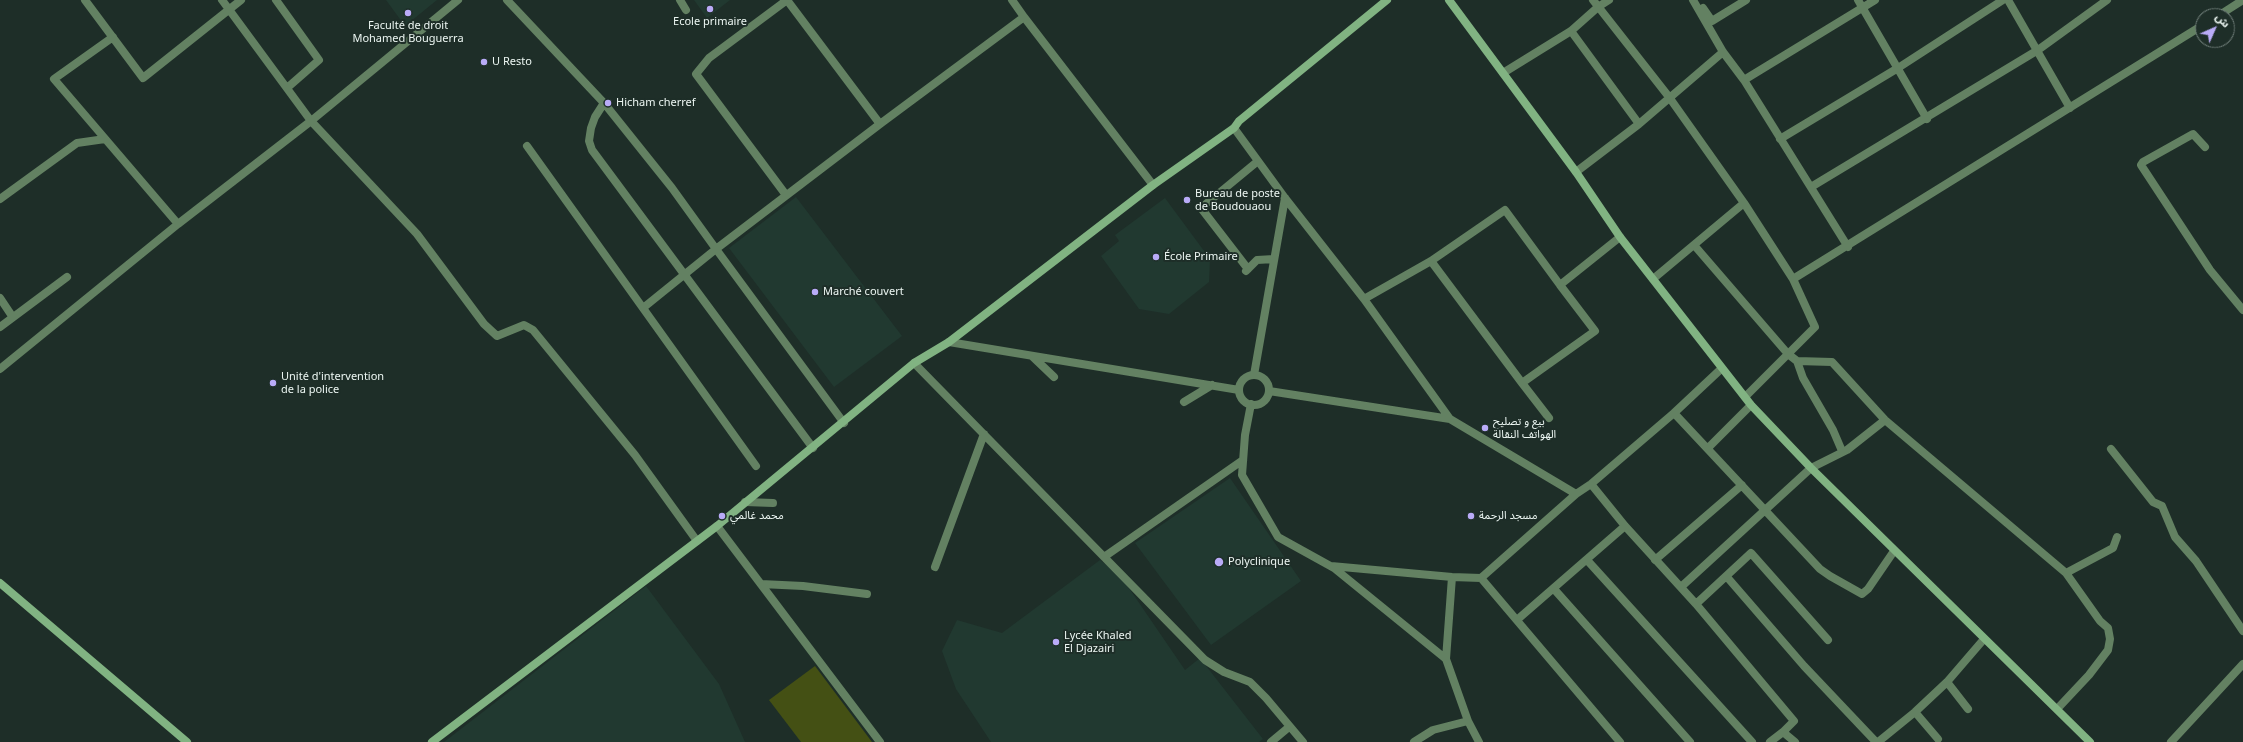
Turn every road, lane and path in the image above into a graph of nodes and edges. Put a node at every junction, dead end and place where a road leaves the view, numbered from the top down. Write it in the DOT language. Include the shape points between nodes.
graph roads {
  1 [pos="85,0"];
  2 [pos="222,0"];
  3 [pos="241,0"];
  4 [pos="276,0"];
  5 [pos="458,0"];
  6 [pos="507,0"];
  7 [pos="680,0"];
  8 [pos="787,0"];
  9 [pos="1012,0"];
  10 [pos="1387,0"];
  11 [pos="1448,0"];
  12 [pos="1609,0"];
  13 [pos="1693,0"];
  14 [pos="1698,0"];
  15 [pos="1746,0"];
  16 [pos="1858,0"];
  17 [pos="1875,0"];
  18 [pos="2003,0"];
  19 [pos="2008,0"];
  20 [pos="2107,0"];
  21 [pos="2243,0"];
  22 [pos="1596,3"];
  23 [pos="1863,8"];
  24 [pos="2230,8"];
  25 [pos="229,10"];
  26 [pos="686,10"];
  27 [pos="1024,16"];
  28 [pos="2195,30"];
  29 [pos="1571,31"];
  30 [pos="113,37"];
  31 [pos="2038,50"];
  32 [pos="1723,52"];
  33 [pos="1898,68"];
  34 [pos="1503,74"];
  35 [pos="1744,80"];
  36 [pos="287,88"];
  37 [pos="1669,97"];
  38 [pos="604,103"];
  39 [pos="2070,108"];
  40 [pos="1927,119"];
  41 [pos="311,121"];
  42 [pos="880,124"];
  43 [pos="1639,124"];
  44 [pos="1234,128"];
  45 [pos="105,139"];
  46 [pos="1780,139"];
  47 [pos="527,146"];
  48 [pos="2204,147"];
  49 [pos="1258,161"];
  50 [pos="1576,172"];
  51 [pos="1153,185"];
  52 [pos="1811,187"];
  53 [pos="786,195"];
  54 [pos="0,198"];
  55 [pos="1285,198"];
  56 [pos="1744,203"];
  57 [pos="178,224"];
  58 [pos="1620,237"];
  59 [pos="1694,245"];
  60 [pos="1848,247"];
  61 [pos="716,249"];
  62 [pos="1274,259"];
  63 [pos="1431,260"];
  64 [pos="685,275"];
  65 [pos="67,277"];
  66 [pos="1653,279"];
  67 [pos="1793,279"];
  68 [pos="1560,285"];
  69 [pos="0,298"];
  70 [pos="1364,300"];
  71 [pos="643,308"];
  72 [pos="2243,310"];
  73 [pos="12,316"];
  74 [pos="0,327"];
  75 [pos="949,342"];
  76 [pos="1788,354"];
  77 [pos="1032,356"];
  78 [pos="1797,361"];
  79 [pos="914,363"];
  80 [pos="0,369"];
  81 [pos="1721,369"];
  82 [pos="1254,375"];
  83 [pos="1054,377"];
  84 [pos="1522,383"];
  85 [pos="1212,385"];
  86 [pos="1239,390"];
  87 [pos="1269,391"];
  88 [pos="1745,397"];
  89 [pos="1184,402"];
  90 [pos="1250,404"];
  91 [pos="1751,405"];
  92 [pos="1674,413"];
  93 [pos="1549,418"];
  94 [pos="1450,419"];
  95 [pos="1885,420"];
  96 [pos="844,422"];
  97 [pos="984,434"];
  98 [pos="813,448"];
  99 [pos="1708,448"];
  100 [pos="2111,449"];
  101 [pos="1842,452"];
  102 [pos="1243,460"];
  103 [pos="756,466"];
  104 [pos="1810,468"];
  105 [pos="1591,484"];
  106 [pos="1742,485"];
  107 [pos="1576,494"];
  108 [pos="746,502"];
  109 [pos="773,503"];
  110 [pos="1764,509"];
  111 [pos="717,526"];
  112 [pos="1625,526"];
  113 [pos="2117,537"];
  114 [pos="697,540"];
  115 [pos="1894,550"];
  116 [pos="1104,557"];
  117 [pos="1587,560"];
  118 [pos="1655,560"];
  119 [pos="1331,566"];
  120 [pos="935,567"];
  121 [pos="2066,573"];
  122 [pos="1452,577"];
  123 [pos="1727,577"];
  124 [pos="1481,578"];
  125 [pos="0,583"];
  126 [pos="761,584"];
  127 [pos="1681,587"];
  128 [pos="1554,589"];
  129 [pos="867,594"];
  130 [pos="1696,604"];
  131 [pos="1518,619"];
  132 [pos="2243,631"];
  133 [pos="1984,639"];
  134 [pos="1828,640"];
  135 [pos="1446,659"];
  136 [pos="2243,664"];
  137 [pos="1947,682"];
  138 [pos="2058,708"];
  139 [pos="1968,710"];
  140 [pos="1915,712"];
  141 [pos="1468,720"];
  142 [pos="1289,727"];
  143 [pos="1782,732"];
  144 [pos="1938,739"];
  145 [pos="2087,741"];
  146 [pos="187,742"];
  147 [pos="432,742"];
  148 [pos="880,742"];
  149 [pos="1272,742"];
  150 [pos="1303,742"];
  151 [pos="1414,742"];
  152 [pos="1479,742"];
  153 [pos="1620,742"];
  154 [pos="1690,742"];
  155 [pos="1752,742"];
  156 [pos="1770,742"];
  157 [pos="1795,742"];
  158 [pos="1877,742"];
  159 [pos="2171,742"];
  1 -- 30 [label="street"];
  2 -- 25 [label="street"];
  3 -- 25 [label="street"];
  4 -- 36 [label="street" via="319,60"];
  5 -- 41 [label="street"];
  6 -- 38 [label="street"];
  7 -- 26 [label="street"];
  8 -- 42 [label="street"];
  8 -- 53 [label="street" via="709,58 696,74"];
  9 -- 27 [label="street"];
  10 -- 44 [label="main road" via="1239,121"];
  11 -- 34 [label="main road"];
  12 -- 22 [label="street"];
  13 -- 32 [label="street"];
  14 -- 15 [label="street" via="1712,21"];
  16 -- 23 [label="street"];
  17 -- 23 [label="street"];
  18 -- 33 [label="street"];
  19 -- 31 [label="street"];
  20 -- 31 [label="street"];
  21 -- 24 [label="street"];
  22 -- 29 [label="street"];
  22 -- 37 [label="street"];
  23 -- 33 [label="street"];
  23 -- 35 [label="street"];
  25 -- 30 [label="street" via="143,78"];
  25 -- 36 [label="street"];
  27 -- 42 [label="street"];
  27 -- 51 [label="street"];
  28 -- 39 [label="street"];
  29 -- 34 [label="street"];
  29 -- 43 [label="street"];
  30 -- 45 [label="street" via="54,79"];
  31 -- 39 [label="street"];
  31 -- 40 [label="street"];
  32 -- 35 [label="street"];
  32 -- 37 [label="street"];
  33 -- 40 [label="street"];
  33 -- 46 [label="street"];
  34 -- 50 [label="main road"];
  35 -- 46 [label="street"];
  36 -- 41 [label="street"];
  37 -- 43 [label="street"];
  37 -- 56 [label="street"];
  38 -- 61 [label="street" via="672,188"];
  38 -- 64 [label="street" via="591,128 589,141 592,150"];
  39 -- 60 [label="street"];
  40 -- 52 [label="street"];
  41 -- 57 [label="street"];
  41 -- 114 [label="street" via="417,234 484,324 497,336 524,325 533,330 635,455"];
  42 -- 53 [label="street"];
  43 -- 50 [label="street"];
  44 -- 49 [label="street"];
  44 -- 51 [label="main road"];
  45 -- 54 [label="street" via="77,144"];
  45 -- 57 [label="street"];
  46 -- 52 [label="street"];
  47 -- 71 [label="street"];
  48 -- 72 [label="street" via="2193,134 2143,162 2141,166 2210,270"];
  49 -- 55 [label="street"];
  49 -- 62 [label="street" via="1201,208 1247,270 1257,260"];
  50 -- 58 [label="main road"];
  51 -- 75 [label="main road"];
  52 -- 60 [label="street"];
  53 -- 61 [label="street"];
  55 -- 62 [label="street"];
  55 -- 70 [label="street"];
  56 -- 59 [label="street"];
  56 -- 67 [label="street"];
  57 -- 80 [label="street"];
  58 -- 66 [label="main road"];
  58 -- 68 [label="street"];
  59 -- 66 [label="street"];
  59 -- 76 [label="street"];
  60 -- 67 [label="street"];
  61 -- 64 [label="street"];
  61 -- 96 [label="street"];
  62 -- 82 [label="street"];
  63 -- 68 [label="street" via="1505,210"];
  63 -- 70 [label="street"];
  63 -- 84 [label="street"];
  64 -- 71 [label="street"];
  64 -- 98 [label="street"];
  65 -- 73 [label="street"];
  66 -- 81 [label="main road"];
  67 -- 76 [label="street" via="1815,327"];
  68 -- 84 [label="street" via="1595,331"];
  69 -- 73 [label="street"];
  70 -- 94 [label="street"];
  71 -- 103 [label="street"];
  73 -- 74 [label="street"];
  75 -- 77 [label="street"];
  75 -- 79 [label="main road"];
  76 -- 78 [label="street"];
  76 -- 88 [label="street"];
  77 -- 83 [label="street"];
  77 -- 85 [label="street"];
  78 -- 95 [label="street" via="1832,362"];
  78 -- 101 [label="street" via="1803,378 1833,430"];
  79 -- 96 [label="main road"];
  79 -- 97 [label="street"];
  81 -- 88 [label="main road"];
  81 -- 92 [label="street"];
  82 -- 86 [label="street" via="1242,381"];
  82 -- 87 [label="street" via="1263,378"];
  84 -- 93 [label="street"];
  85 -- 86 [label="street"];
  85 -- 89 [label="street"];
  86 -- 90 [label="street" via="1242,398"];
  87 -- 90 [label="street" via="1264,400"];
  87 -- 94 [label="street"];
  88 -- 91 [label="main road"];
  90 -- 102 [label="street"];
  91 -- 99 [label="street"];
  91 -- 104 [label="main road"];
  92 -- 99 [label="street"];
  92 -- 105 [label="street"];
  94 -- 107 [label="street"];
  95 -- 101 [label="street"];
  95 -- 121 [label="street"];
  96 -- 98 [label="main road"];
  97 -- 116 [label="street"];
  97 -- 120 [label="street"];
  98 -- 108 [label="main road"];
  99 -- 106 [label="street"];
  100 -- 132 [label="street" via="2153,502 2162,506 2175,537 2200,566"];
  101 -- 104 [label="street"];
  102 -- 116 [label="street"];
  102 -- 119 [label="street" via="1242,475 1278,537"];
  104 -- 110 [label="street"];
  104 -- 115 [label="main road"];
  105 -- 107 [label="street"];
  105 -- 112 [label="street"];
  106 -- 110 [label="street"];
  106 -- 118 [label="street"];
  107 -- 124 [label="street"];
  108 -- 109 [label="street"];
  108 -- 111 [label="main road"];
  110 -- 115 [label="street" via="1820,569 1862,594 1868,590"];
  110 -- 127 [label="street"];
  111 -- 114 [label="main road"];
  111 -- 126 [label="street"];
  112 -- 117 [label="street"];
  112 -- 118 [label="street"];
  113 -- 121 [label="street" via="2113,548"];
  114 -- 147 [label="main road"];
  115 -- 133 [label="main road"];
  116 -- 142 [label="street" via="1205,660 1224,672 1250,682"];
  117 -- 128 [label="street"];
  117 -- 155 [label="street"];
  118 -- 127 [label="street"];
  119 -- 122 [label="street"];
  119 -- 135 [label="street"];
  121 -- 138 [label="street" via="2100,621 2108,628 2110,639 2108,650"];
  122 -- 124 [label="street"];
  122 -- 135 [label="street"];
  123 -- 130 [label="street"];
  123 -- 134 [label="street" via="1751,554"];
  123 -- 158 [label="street" via="1804,666"];
  124 -- 131 [label="street"];
  125 -- 146 [label="main road"];
  126 -- 129 [label="street"];
  126 -- 148 [label="street"];
  127 -- 130 [label="street"];
  128 -- 131 [label="street"];
  128 -- 154 [label="street"];
  130 -- 143 [label="street" via="1794,721"];
  131 -- 153 [label="street"];
  133 -- 137 [label="street"];
  133 -- 138 [label="main road"];
  135 -- 141 [label="street"];
  136 -- 159 [label="street"];
  137 -- 139 [label="street"];
  137 -- 140 [label="street"];
  138 -- 145 [label="main road"];
  140 -- 144 [label="street"];
  140 -- 158 [label="street"];
  141 -- 151 [label="street" via="1433,730"];
  141 -- 152 [label="street"];
  142 -- 149 [label="street"];
  142 -- 150 [label="street"];
  143 -- 156 [label="street"];
  143 -- 157 [label="street"];
}
